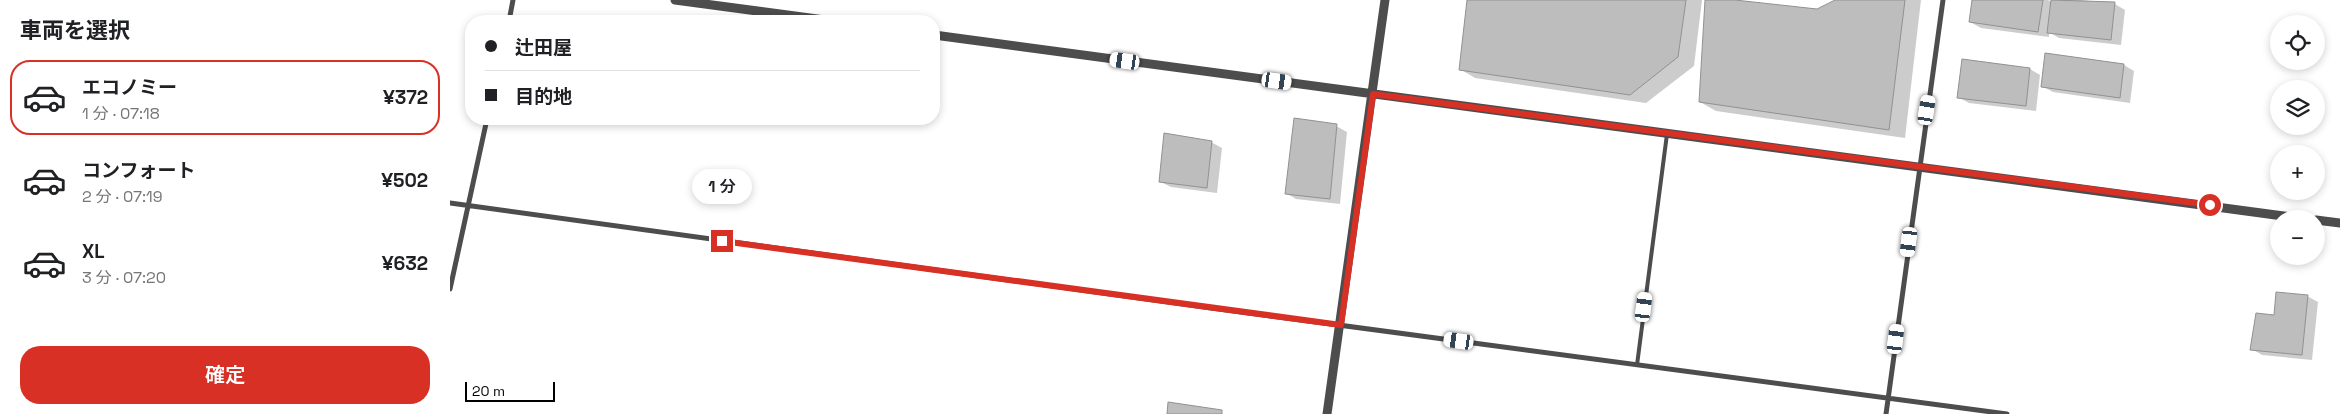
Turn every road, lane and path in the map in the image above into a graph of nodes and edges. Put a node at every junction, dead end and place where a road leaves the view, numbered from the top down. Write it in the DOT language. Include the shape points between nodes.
graph roads {
  1 [pos="513,0"];
  2 [pos="674,0"];
  3 [pos="1385,0"];
  4 [pos="1943,0"];
  5 [pos="510,15"];
  6 [pos="787,15"];
  7 [pos="940,36"];
  8 [pos="1373,94"];
  9 [pos="486,125"];
  10 [pos="1668,133"];
  11 [pos="1919,165"];
  12 [pos="450,203"];
  13 [pos="468,206"];
  14 [pos="2270,214"];
  15 [pos="2325,221"];
  16 [pos="2340,223"];
  17 [pos="450,289"];
  18 [pos="1341,325"];
  19 [pos="1637,364"];
  20 [pos="1888,397"];
  21 [pos="1327,414"];
  22 [pos="1886,414"];
  23 [pos="2007,414"];
  1 -- 5 [label="street"];
  2 -- 6 [label="street"];
  3 -- 8 [label="street"];
  4 -- 11 [label="street"];
  7 -- 8 [label="street"];
  8 -- 10 [label="street"];
  8 -- 18 [label="street"];
  9 -- 13 [label="street"];
  10 -- 11 [label="street"];
  10 -- 19 [label="lane"];
  11 -- 14 [label="street"];
  11 -- 20 [label="street"];
  12 -- 13 [label="street"];
  13 -- 17 [label="street"];
  13 -- 18 [label="street"];
  15 -- 16 [label="street"];
  18 -- 19 [label="street"];
  18 -- 21 [label="street"];
  19 -- 20 [label="street"];
  20 -- 22 [label="street"];
  20 -- 23 [label="street"];
}
